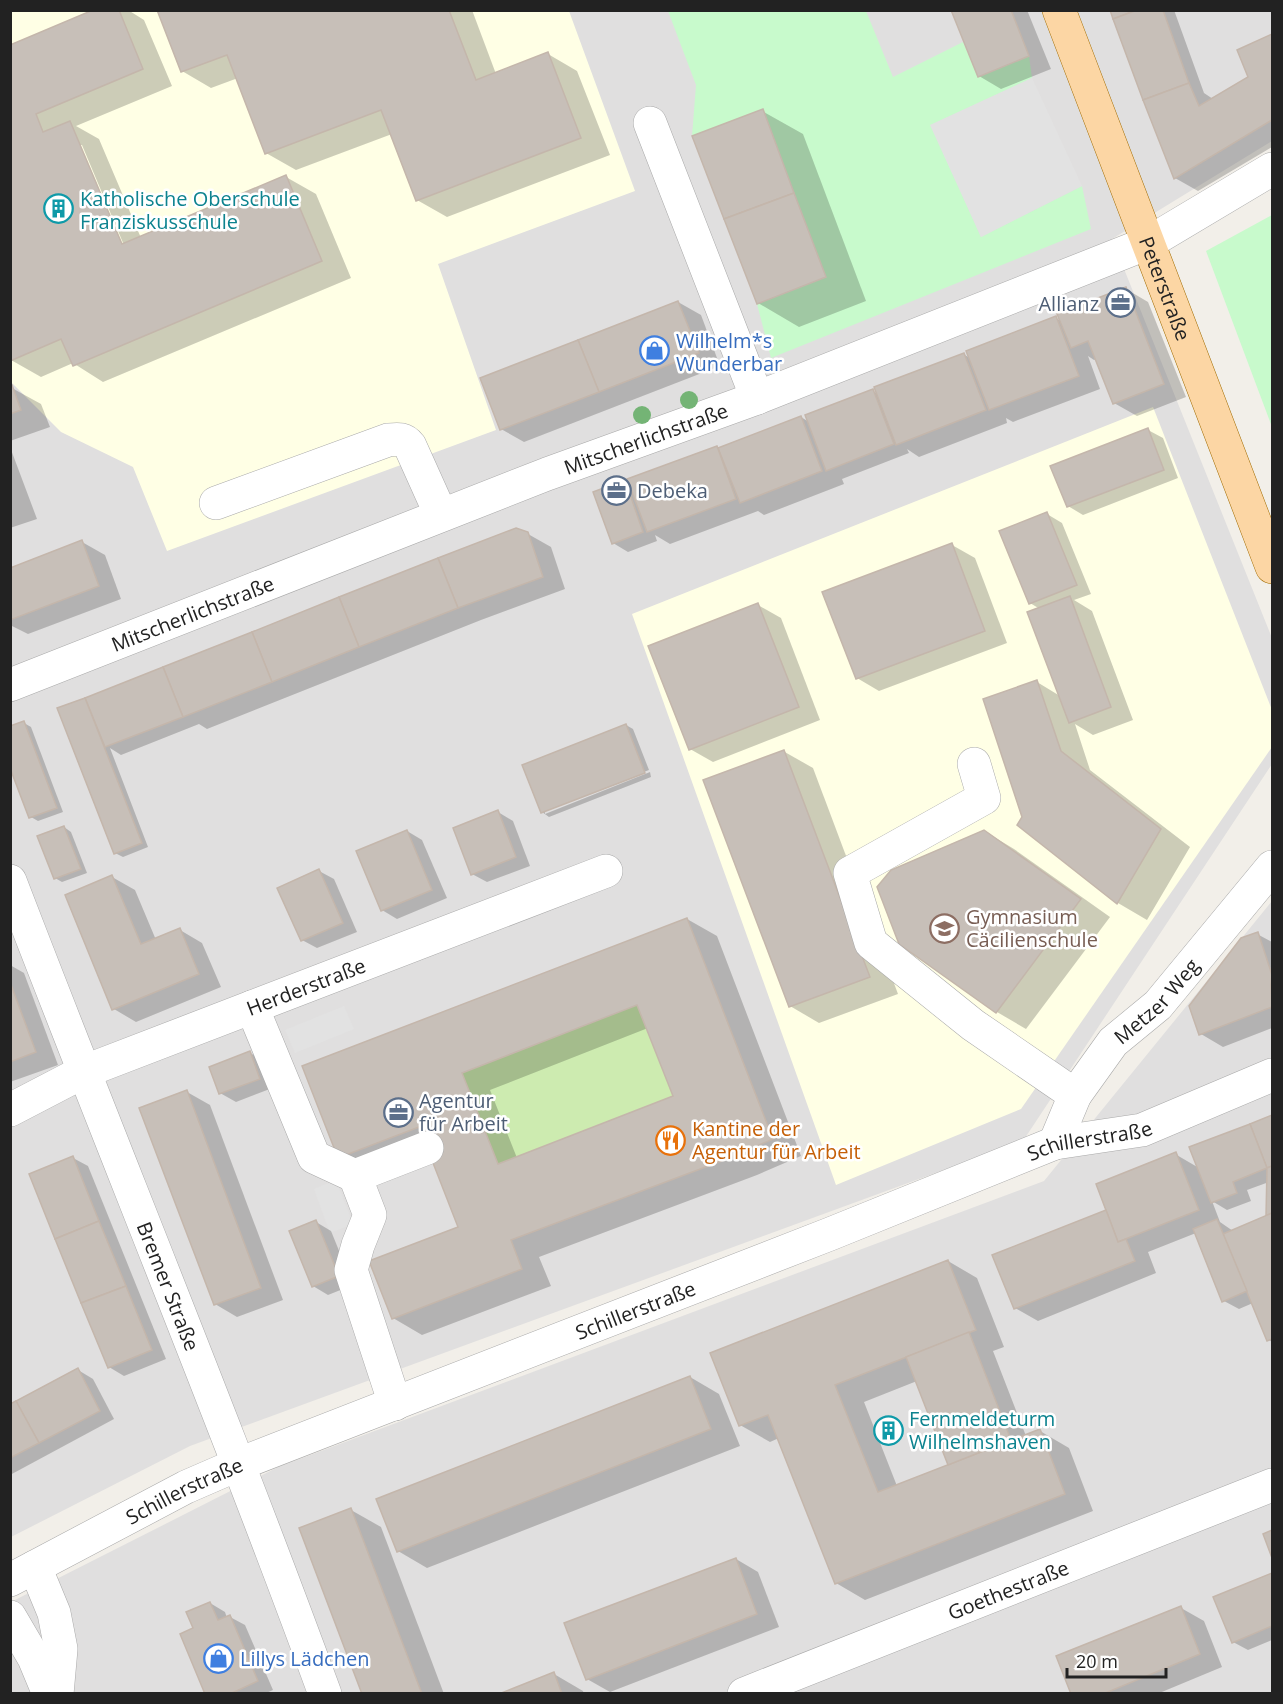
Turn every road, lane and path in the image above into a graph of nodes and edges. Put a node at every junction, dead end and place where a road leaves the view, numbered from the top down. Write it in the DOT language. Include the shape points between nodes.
graph roads {
  1 [pos="1059,10"];
  2 [pos="651,123"];
  3 [pos="1272,169"];
  4 [pos="1148,243"];
  5 [pos="757,398"];
  6 [pos="216,503"];
  7 [pos="441,515"];
  8 [pos="1272,567"];
  9 [pos="10,685"];
  10 [pos="974,764"];
  11 [pos="1272,867"];
  12 [pos="606,871"];
  13 [pos="10,881"];
  14 [pos="252,1007"];
  15 [pos="83,1072"];
  16 [pos="1272,1075"];
  17 [pos="1075,1095"];
  18 [pos="10,1110"];
  19 [pos="1055,1143"];
  20 [pos="427,1148"];
  21 [pos="355,1176"];
  22 [pos="395,1404"];
  23 [pos="239,1464"];
  24 [pos="1272,1485"];
  25 [pos="23,1573"];
  26 [pos="10,1617"];
  27 [pos="49,1694"];
  28 [pos="57,1694"];
  29 [pos="325,1694"];
  30 [pos="744,1694"];
  1 -- 4 [label="main road, Peterstraße"];
  2 -- 5 [label="street"];
  3 -- 4 [label="street, Mitscherlichstraße"];
  4 -- 5 [label="street, Mitscherlichstraße"];
  4 -- 8 [label="main road, Peterstraße"];
  5 -- 7 [label="street, Mitscherlichstraße"];
  6 -- 7 [label="street" via="400,439 410,446"];
  7 -- 9 [label="street, Mitscherlichstraße"];
  10 -- 17 [label="street" via="984,798 850,873 871,943 973,1024"];
  11 -- 17 [label="street, Metzer Weg" via="1158,1005 1113,1042"];
  12 -- 14 [label="street, Herderstraße"];
  13 -- 15 [label="street, Bremer Straße"];
  14 -- 15 [label="street, Herderstraße"];
  14 -- 21 [label="street" via="314,1157"];
  15 -- 18 [label="street, Herderstraße"];
  15 -- 23 [label="street, Bremer Straße"];
  16 -- 19 [label="street, Schillerstraße" via="1143,1130"];
  17 -- 19 [label="street, Metzer Weg"];
  19 -- 22 [label="street, Schillerstraße"];
  20 -- 21 [label="street"];
  21 -- 22 [label="street" via="370,1215 351,1270"];
  22 -- 23 [label="street, Schillerstraße"];
  23 -- 25 [label="street, Schillerstraße" via="186,1487"];
  23 -- 29 [label="street, Bremer Straße"];
  24 -- 30 [label="street, Goethestraße"];
  25 -- 28 [label="street" via="54,1613 61,1649"];
  26 -- 27 [label="street"];
}
